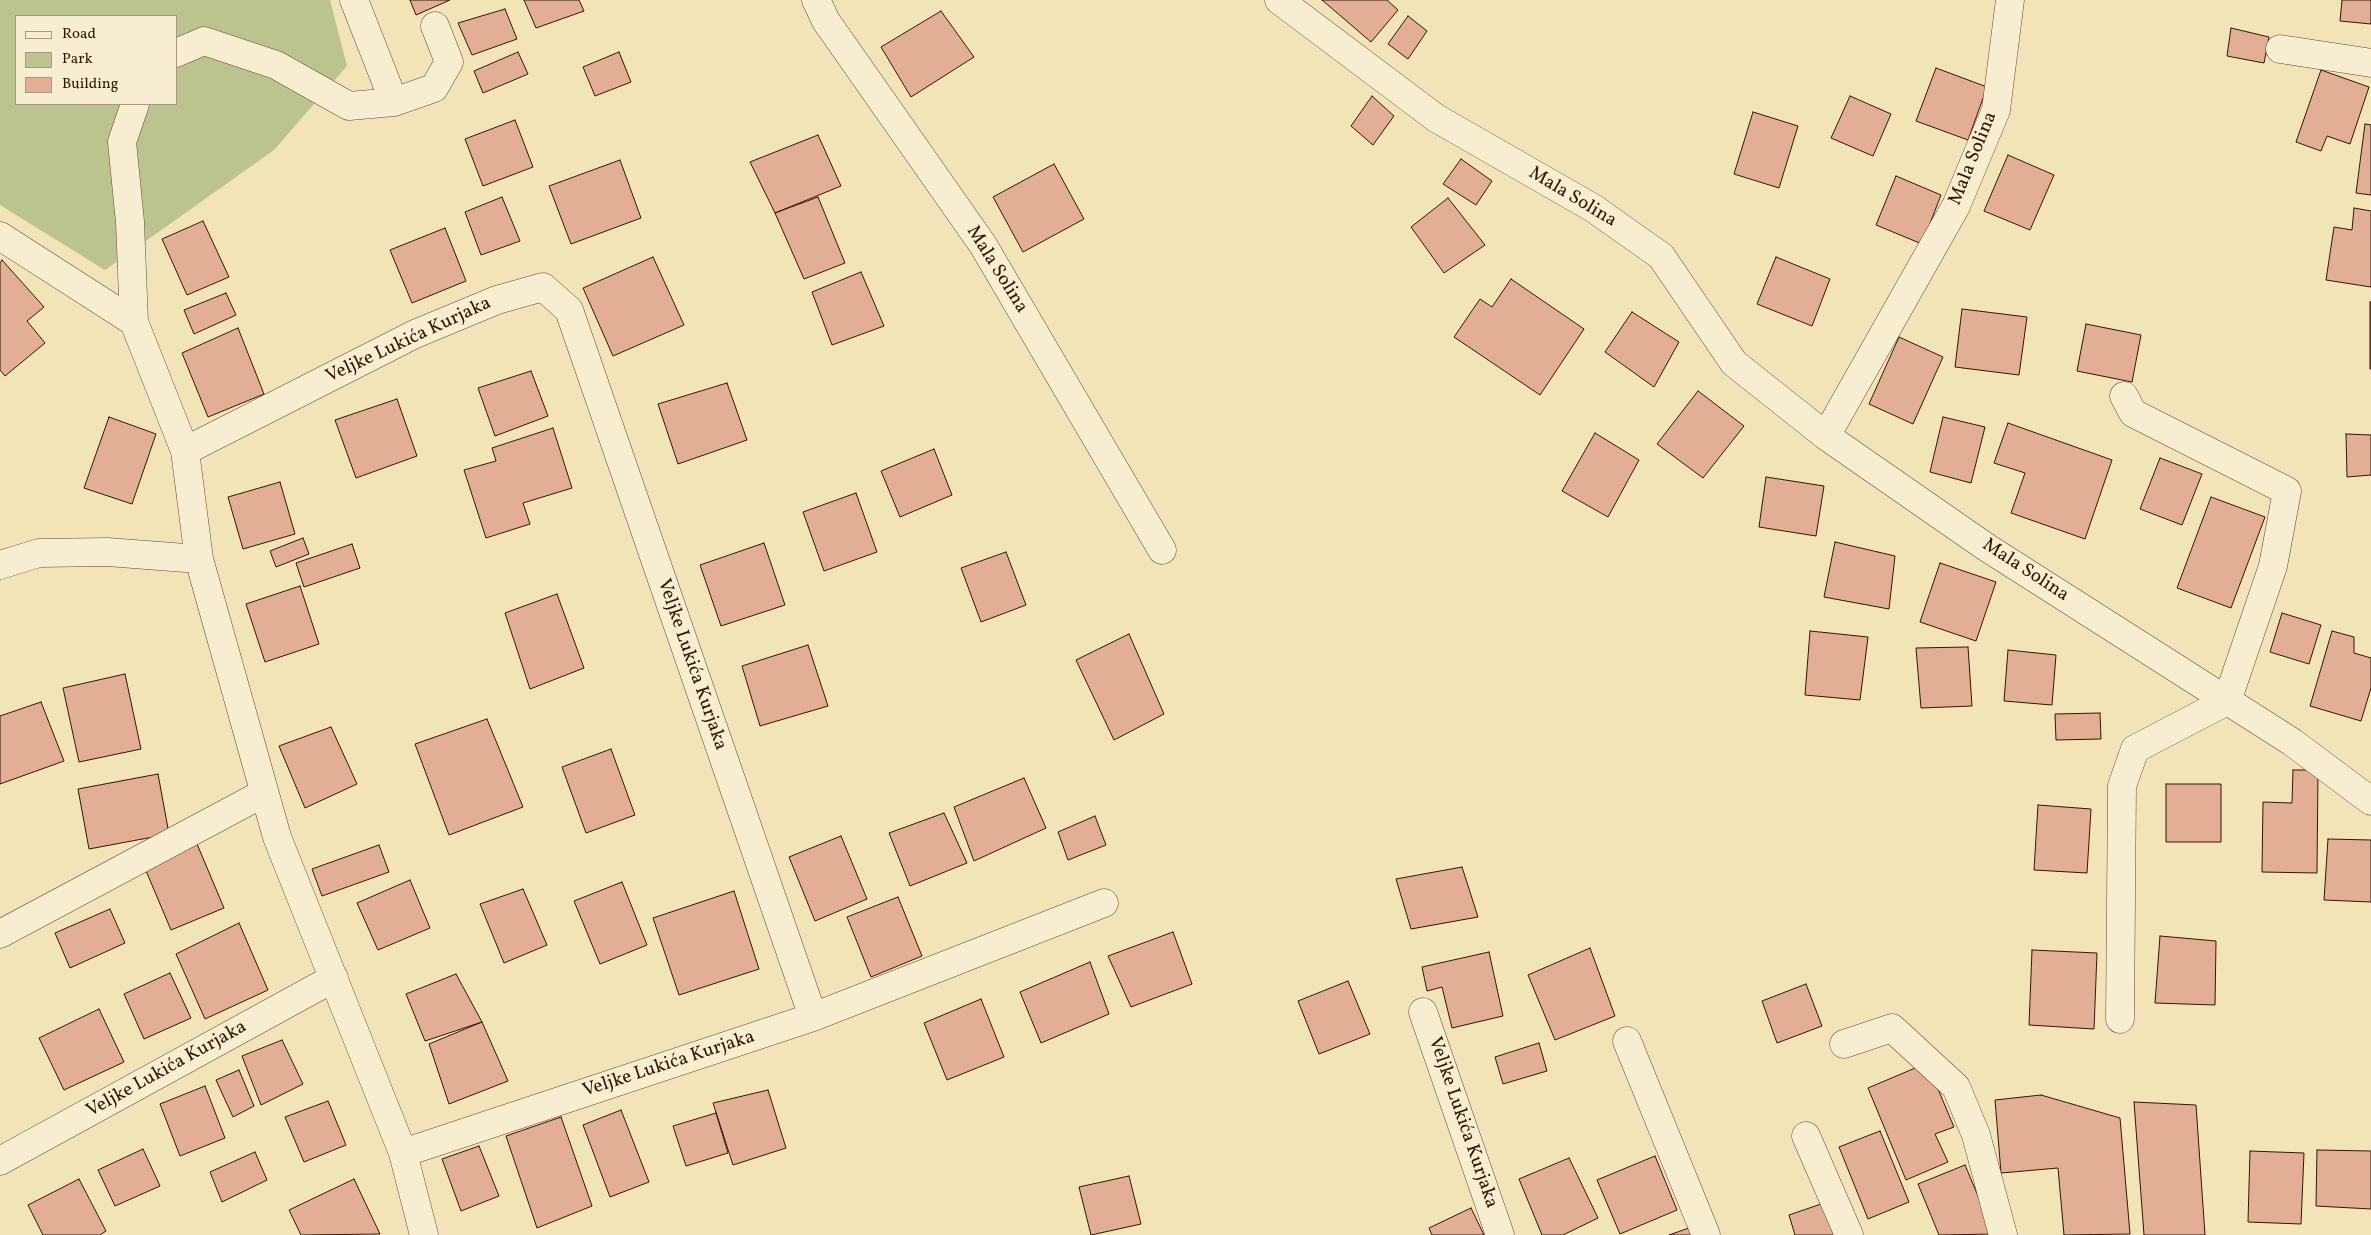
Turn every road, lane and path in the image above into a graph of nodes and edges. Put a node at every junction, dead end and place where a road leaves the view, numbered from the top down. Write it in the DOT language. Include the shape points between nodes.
graph roads {
  1 [pos="354,0"];
  2 [pos="816,0"];
  3 [pos="1279,0"];
  4 [pos="2010,0"];
  5 [pos="435,26"];
  6 [pos="2280,49"];
  7 [pos="178,53"];
  8 [pos="2371,63"];
  9 [pos="394,102"];
  10 [pos="135,105"];
  11 [pos="0,236"];
  12 [pos="134,322"];
  13 [pos="2124,396"];
  14 [pos="1826,436"];
  15 [pos="185,451"];
  16 [pos="1162,550"];
  17 [pos="199,559"];
  18 [pos="0,565"];
  19 [pos="2227,701"];
  20 [pos="264,793"];
  21 [pos="2371,801"];
  22 [pos="1104,903"];
  23 [pos="0,934"];
  24 [pos="334,978"];
  25 [pos="1423,1012"];
  26 [pos="813,1017"];
  27 [pos="2120,1018"];
  28 [pos="1627,1041"];
  29 [pos="1844,1044"];
  30 [pos="1806,1136"];
  31 [pos="403,1153"];
  32 [pos="0,1161"];
  33 [pos="424,1235"];
  34 [pos="1500,1235"];
  35 [pos="1706,1235"];
  36 [pos="1849,1235"];
  37 [pos="2003,1235"];
  1 -- 9 [label="street"];
  2 -- 16 [label="street, Mala Solina" via="826,21 983,245"];
  3 -- 14 [label="street, Mala Solina" via="1436,118 1593,208 1661,256 1734,363"];
  4 -- 14 [label="street, Mala Solina" via="1996,110 1956,206"];
  5 -- 9 [label="street" via="450,62 434,88"];
  6 -- 8 [label="street"];
  7 -- 9 [label="street" via="204,41 276,65 349,106"];
  10 -- 12 [label="street" via="122,142 130,222"];
  11 -- 12 [label="street"];
  12 -- 15 [label="street"];
  13 -- 19 [label="street" via="2133,413 2287,491 2273,566"];
  14 -- 19 [label="street, Mala Solina" via="1986,547"];
  15 -- 17 [label="street"];
  15 -- 26 [label="street, Veljke Lukića Kurjaka" via="415,334 497,300 543,287 569,310"];
  17 -- 18 [label="street" via="107,552 39,553"];
  17 -- 20 [label="street"];
  19 -- 21 [label="street, Mala Solina" via="2292,742"];
  19 -- 27 [label="street" via="2135,748 2122,786"];
  20 -- 23 [label="street"];
  20 -- 24 [label="street" via="277,837"];
  22 -- 26 [label="street"];
  24 -- 31 [label="street"];
  24 -- 32 [label="street, Veljke Lukića Kurjaka"];
  25 -- 34 [label="street, Veljke Lukića Kurjaka"];
  26 -- 31 [label="street, Veljke Lukića Kurjaka"];
  28 -- 35 [label="street"];
  29 -- 37 [label="street" via="1892,1028 1956,1087 1976,1135"];
  30 -- 36 [label="street"];
  31 -- 33 [label="street"];
}
